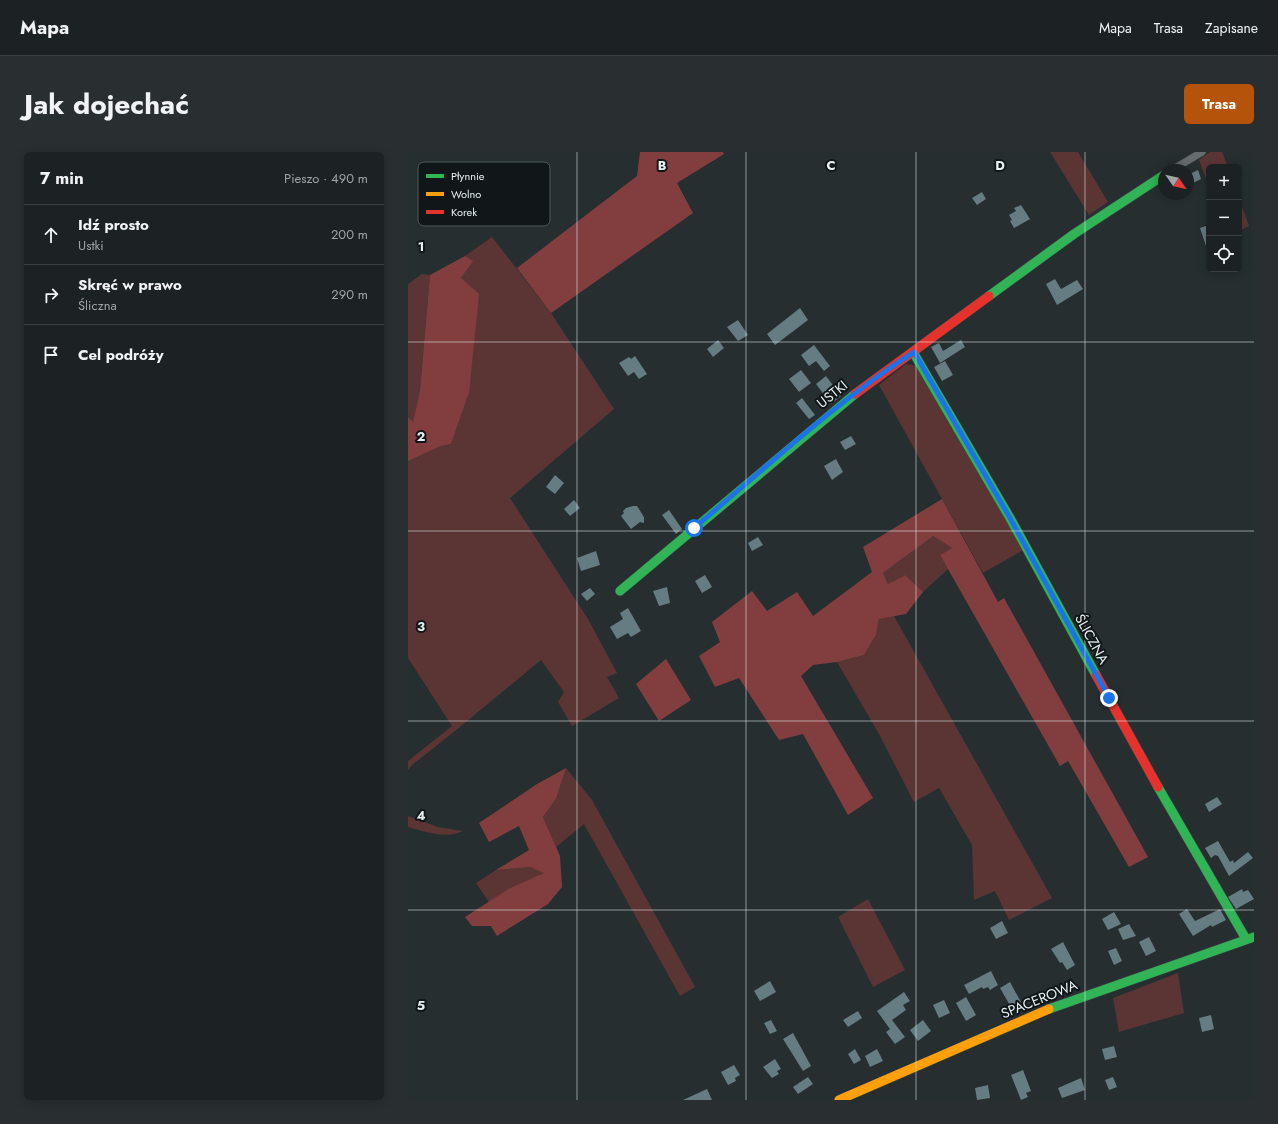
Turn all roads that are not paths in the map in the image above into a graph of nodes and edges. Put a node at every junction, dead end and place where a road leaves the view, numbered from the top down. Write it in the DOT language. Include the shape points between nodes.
graph roads {
  1 [pos="1202,152"];
  2 [pos="1182,164"];
  3 [pos="1158,179"];
  4 [pos="914,352"];
  5 [pos="620,591"];
  6 [pos="1250,938"];
  7 [pos="839,1100"];
  1 -- 2 [label="street"];
  3 -- 4 [label="street, USTKI" via="1074,234 940,330"];
  4 -- 5 [label="street, USTKI" via="860,389 823,419"];
  4 -- 6 [label="street, ŚLICZNA" via="1010,518 1192,848"];
  6 -- 7 [label="street, SPACEROWA" via="1037,1013"];
}
